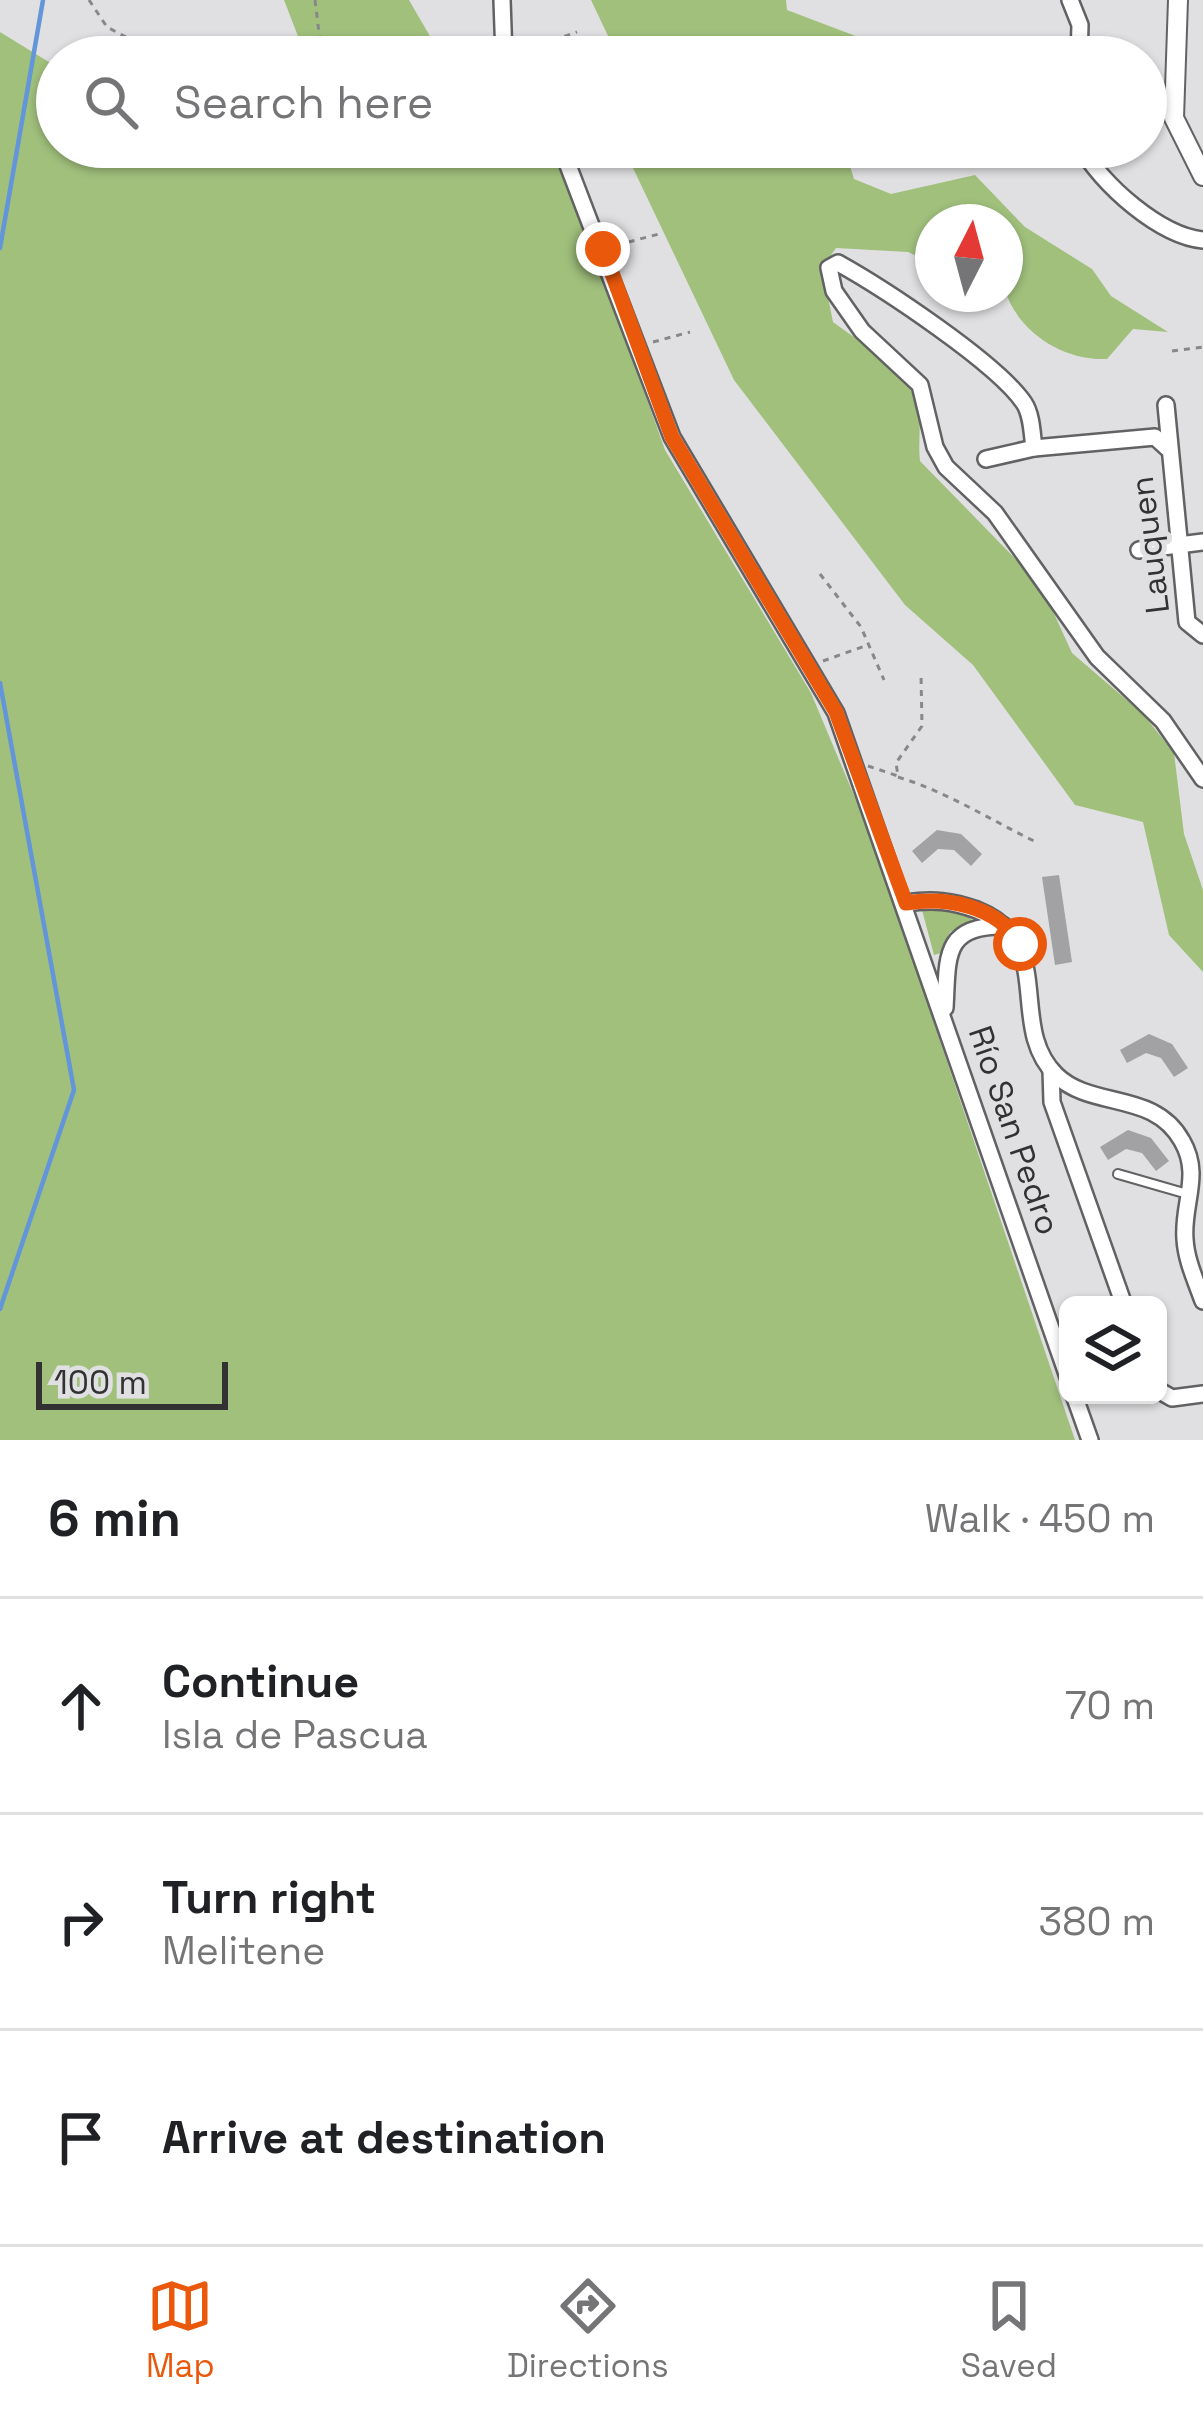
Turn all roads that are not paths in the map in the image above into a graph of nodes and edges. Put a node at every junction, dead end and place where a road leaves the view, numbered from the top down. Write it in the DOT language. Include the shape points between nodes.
graph roads {
  1 [pos="502,0"];
  2 [pos="1070,0"];
  3 [pos="1178,0"];
  4 [pos="504,36"];
  5 [pos="1080,36"];
  6 [pos="569,168"];
  7 [pos="1096,168"];
  8 [pos="1203,176"];
  9 [pos="1203,241"];
  10 [pos="1166,405"];
  11 [pos="1034,448"];
  12 [pos="1167,448"];
  13 [pos="986,459"];
  14 [pos="1203,542"];
  15 [pos="1178,545"];
  16 [pos="1139,550"];
  17 [pos="1199,634"];
  18 [pos="1203,779"];
  19 [pos="906,903"];
  20 [pos="1004,926"];
  21 [pos="944,1015"];
  22 [pos="1051,1070"];
  23 [pos="1118,1174"];
  24 [pos="1191,1195"];
  25 [pos="1121,1296"];
  26 [pos="1203,1301"];
  27 [pos="1059,1351"];
  28 [pos="1203,1394"];
  29 [pos="1167,1395"];
  30 [pos="1077,1404"];
  31 [pos="1090,1440"];
  1 -- 4 [label="street"];
  2 -- 5 [label="street"];
  3 -- 8 [label="street" via="1174,118"];
  6 -- 19 [label="street, Río San Pedro" via="672,437 836,712"];
  7 -- 9 [label="street" via="1168,229"];
  10 -- 12 [label="street, Lauquen"];
  11 -- 12 [label="street" via="1155,436"];
  11 -- 13 [label="street"];
  11 -- 18 [label="street" via="1021,398 889,292 838,263 829,268 834,291 862,331 920,385 946,467 995,513 1097,657 1162,721"];
  12 -- 15 [label="street, Lauquen"];
  14 -- 15 [label="street"];
  15 -- 16 [label="street"];
  15 -- 17 [label="street, Lauquen" via="1187,622"];
  19 -- 20 [label="street" via="953,901"];
  19 -- 21 [label="street, Río San Pedro"];
  20 -- 21 [label="street" via="959,935"];
  20 -- 22 [label="street" via="1020,944 1038,1045"];
  21 -- 27 [label="street, Río San Pedro"];
  22 -- 24 [label="street" via="1076,1089 1142,1105 1170,1124 1191,1162"];
  22 -- 25 [label="street" via="1052,1102"];
  23 -- 24 [label="lane"];
  24 -- 26 [label="street" via="1185,1244"];
  28 -- 29 [label="street"];
  30 -- 31 [label="street"];
}
